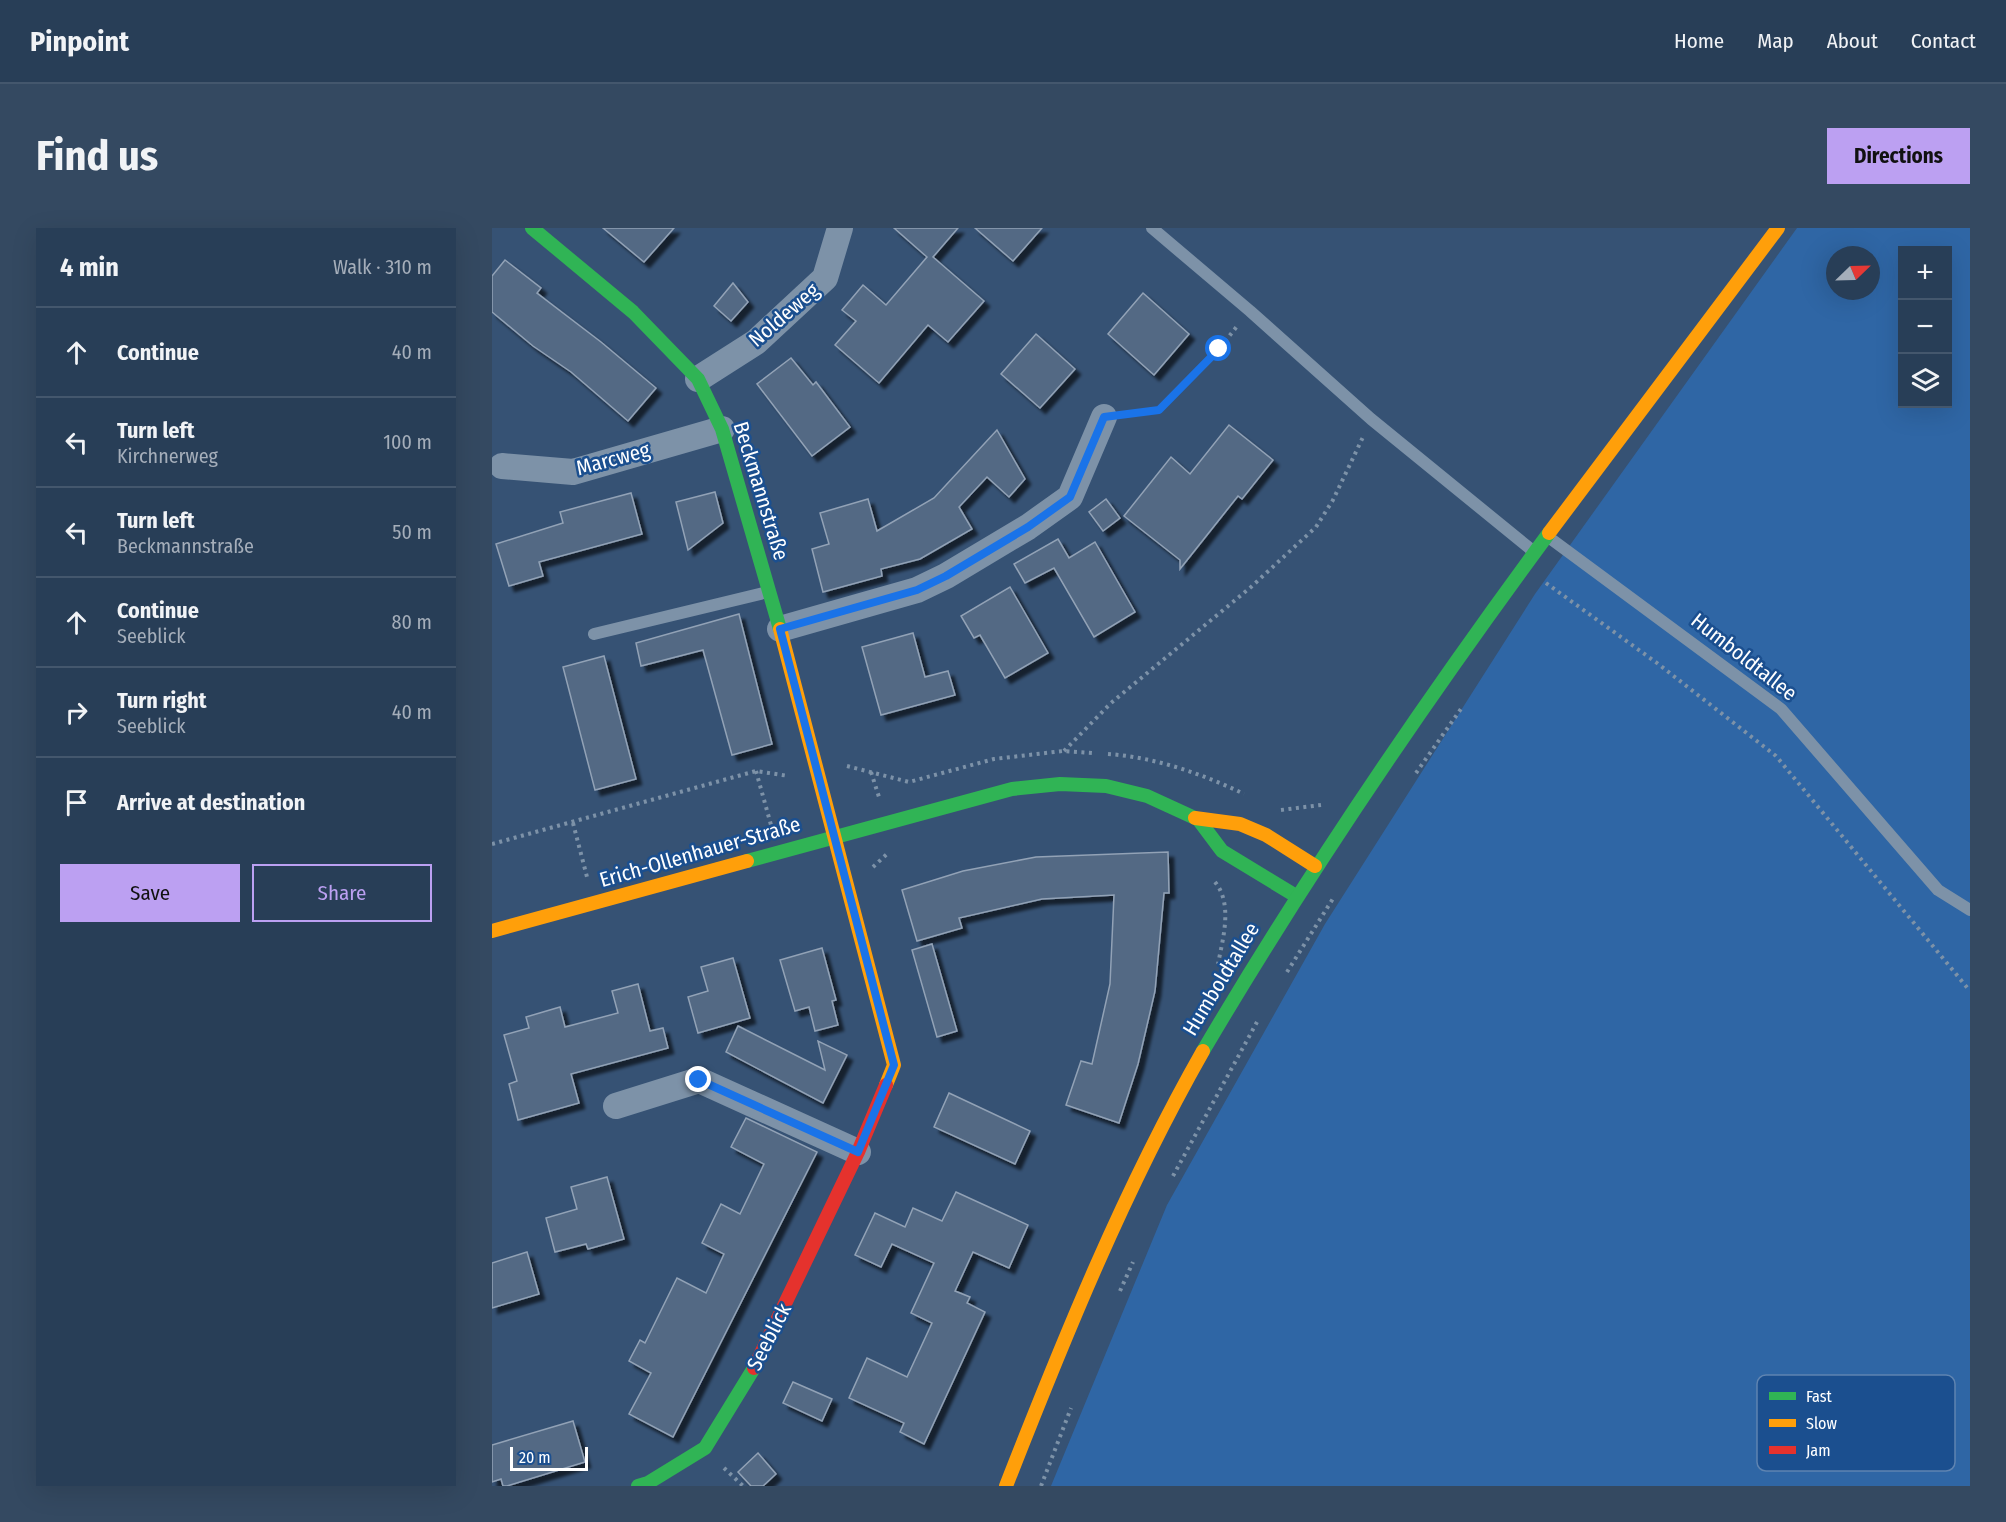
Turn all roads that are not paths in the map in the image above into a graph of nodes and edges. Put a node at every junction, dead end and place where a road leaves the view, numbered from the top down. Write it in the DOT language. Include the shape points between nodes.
graph roads {
  1 [pos="531,228"];
  2 [pos="840,228"];
  3 [pos="1152,228"];
  4 [pos="1778,228"];
  5 [pos="698,379"];
  6 [pos="1104,417"];
  7 [pos="722,429"];
  8 [pos="502,466"];
  9 [pos="1546,536"];
  10 [pos="1534,552"];
  11 [pos="769,592"];
  12 [pos="780,629"];
  13 [pos="594,634"];
  14 [pos="1198,819"];
  15 [pos="835,836"];
  16 [pos="1315,866"];
  17 [pos="1296,896"];
  18 [pos="1970,910"];
  19 [pos="492,930"];
  20 [pos="616,1106"];
  21 [pos="858,1152"];
  22 [pos="638,1486"];
  23 [pos="1006,1486"];
  1 -- 5 [label="street, Beckmannstraße" via="633,312"];
  2 -- 5 [label="street, Noldeweg" via="825,278 756,342"];
  3 -- 10 [label="lane" via="1371,419"];
  4 -- 9 [label="street, Humboldtallee"];
  5 -- 7 [label="street, Beckmannstraße"];
  6 -- 12 [label="street" via="1070,497 1028,527 917,590"];
  7 -- 8 [label="street, Marcweg" via="573,472"];
  7 -- 11 [label="street, Beckmannstraße"];
  9 -- 10 [label="street, Humboldtallee"];
  9 -- 18 [label="lane, Humboldtallee" via="1781,710 1938,890"];
  10 -- 16 [label="street, Humboldtallee"];
  11 -- 12 [label="street, Beckmannstraße"];
  11 -- 13 [label="lane"];
  12 -- 15 [label="street, Beckmannstraße"];
  14 -- 15 [label="street, Erich-Ollenhauer-Straße" via="1147,796 1106,786 1060,784 1012,789"];
  14 -- 16 [label="street, Erich-Ollenhauer-Straße" via="1240,824 1266,835"];
  14 -- 17 [label="street, Erich-Ollenhauer-Straße" via="1222,851"];
  15 -- 19 [label="street, Erich-Ollenhauer-Straße"];
  15 -- 21 [label="street, Seeblick" via="894,1065"];
  16 -- 17 [label="street, Humboldtallee"];
  17 -- 23 [label="street, Humboldtallee" via="1200,1055 1137,1176 1067,1329"];
  20 -- 21 [label="street" via="699,1080"];
  21 -- 22 [label="street, Seeblick" via="759,1361 705,1448"];
}
